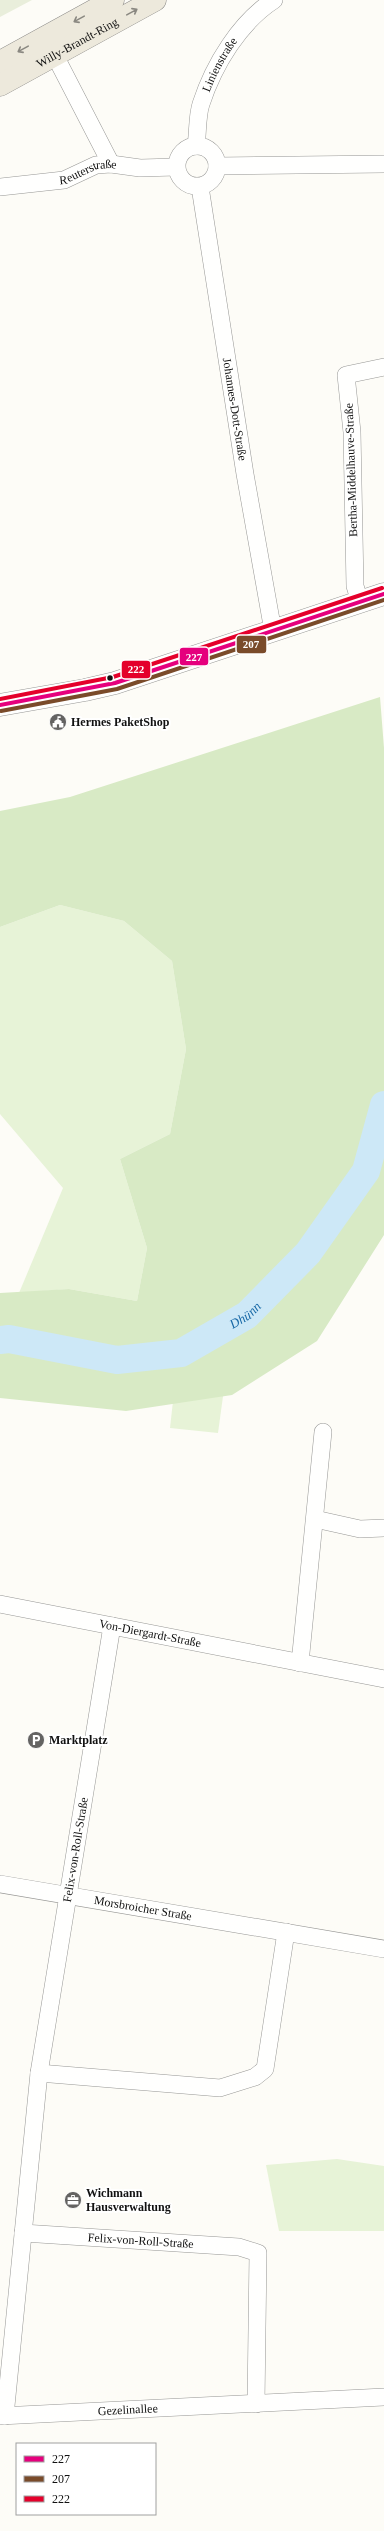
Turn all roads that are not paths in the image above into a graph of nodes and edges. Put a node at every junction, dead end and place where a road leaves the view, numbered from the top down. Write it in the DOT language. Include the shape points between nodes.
graph roads {
  1 [pos="113,0"];
  2 [pos="155,0"];
  3 [pos="274,0"];
  4 [pos="50,46"];
  5 [pos="0,62"];
  6 [pos="0,85"];
  7 [pos="196,146"];
  8 [pos="111,164"];
  9 [pos="384,164"];
  10 [pos="217,166"];
  11 [pos="176,167"];
  12 [pos="0,187"];
  13 [pos="200,187"];
  14 [pos="384,367"];
  15 [pos="384,594"];
  16 [pos="360,602"];
  17 [pos="273,631"];
  18 [pos="0,705"];
  19 [pos="323,1432"];
  20 [pos="315,1519"];
  21 [pos="384,1528"];
  22 [pos="0,1604"];
  23 [pos="112,1626"];
  24 [pos="300,1662"];
  25 [pos="384,1679"];
  26 [pos="0,1884"];
  27 [pos="69,1895"];
  28 [pos="286,1932"];
  29 [pos="384,1949"];
  30 [pos="39,2073"];
  31 [pos="22,2233"];
  32 [pos="384,2397"];
  33 [pos="256,2404"];
  34 [pos="3,2416"];
  1 -- 4 [label="main road, Willy-Brandt-Ring, one-way"];
  4 -- 2 [label="main road, Willy-Brandt-Ring, one-way"];
  3 -- 7 [label="street, Linienstraße" via="244,27 215,72 201,104"];
  4 -- 5 [label="main road, Willy-Brandt-Ring, one-way"];
  4 -- 6 [label="main road, Willy-Brandt-Ring"];
  4 -- 8 [label="street"];
  7 -- 10 [label="street" via="211,152"];
  7 -- 11 [label="street" via="182,153"];
  8 -- 11 [label="street, Reuterstraße" via="140,168"];
  8 -- 12 [label="street, Reuterstraße" via="96,165 64,180"];
  9 -- 10 [label="street"];
  10 -- 13 [label="street" via="211,180"];
  11 -- 13 [label="street" via="183,181"];
  13 -- 17 [label="street, Johannes-Dott-Straße" via="245,474"];
  14 -- 16 [label="street, Bertha-Middelhauve-Straße" via="346,375 352,432 355,586"];
  15 -- 16 [label="street"];
  16 -- 17 [label="street"];
  17 -- 18 [label="street" via="115,683"];
  19 -- 20 [label="street"];
  20 -- 21 [label="street" via="360,1529"];
  20 -- 24 [label="street"];
  22 -- 23 [label="street, Von-Diergardt-Straße"];
  23 -- 24 [label="street, Von-Diergardt-Straße"];
  23 -- 27 [label="street, Felix-von-Roll-Straße"];
  24 -- 25 [label="street, Von-Diergardt-Straße"];
  26 -- 27 [label="street, Morsbroicher Straße"];
  27 -- 28 [label="street, Morsbroicher Straße"];
  27 -- 30 [label="street, Felix-von-Roll-Straße"];
  28 -- 29 [label="street, Morsbroicher Straße"];
  28 -- 30 [label="street" via="265,2069 255,2077 220,2088"];
  30 -- 31 [label="street, Felix-von-Roll-Straße"];
  31 -- 33 [label="street, Felix-von-Roll-Straße" via="239,2247 258,2253"];
  31 -- 34 [label="street, Felix-von-Roll-Straße"];
  32 -- 33 [label="street, Gezelinallee"];
  33 -- 34 [label="street, Gezelinallee"];
}
